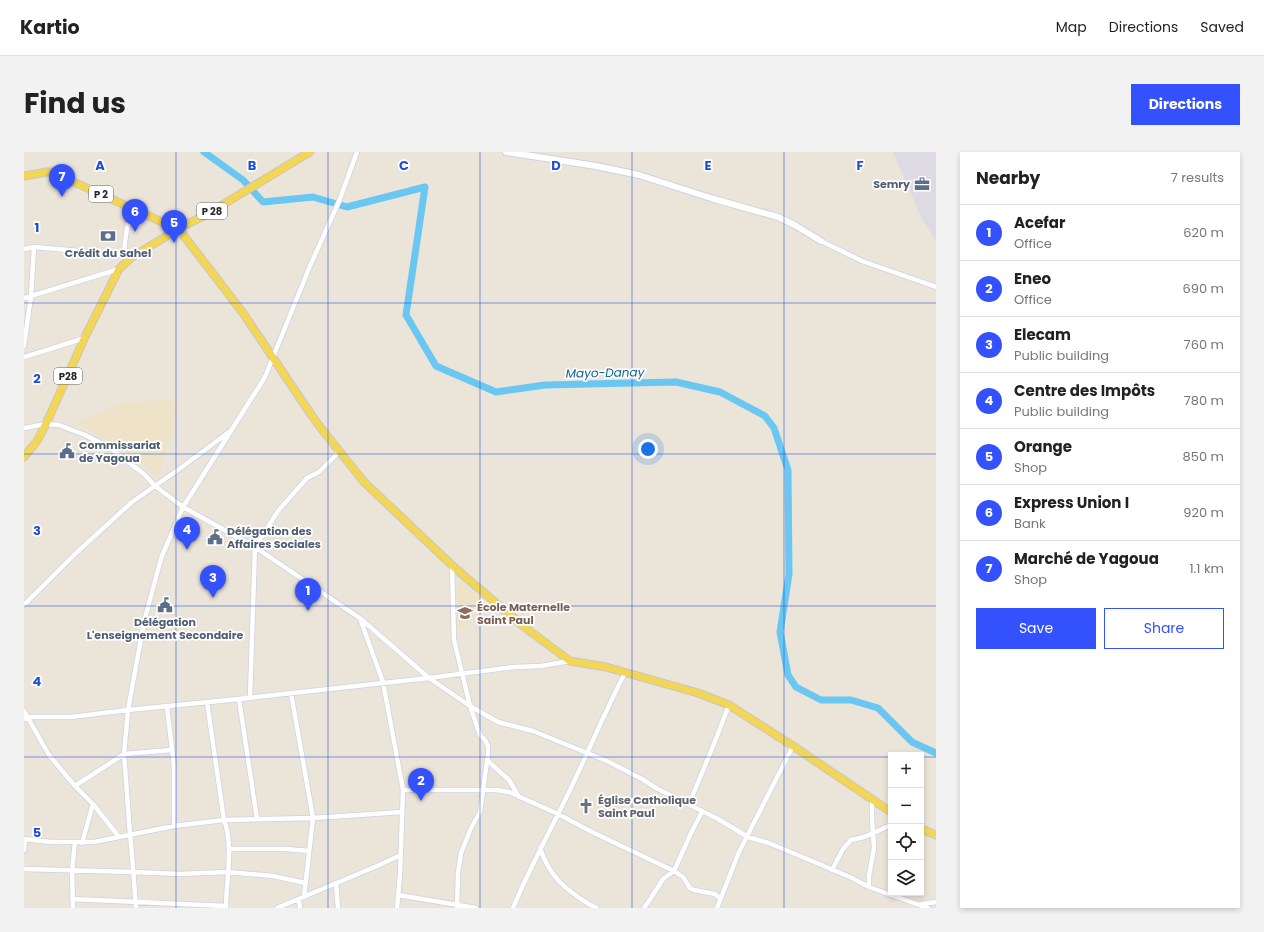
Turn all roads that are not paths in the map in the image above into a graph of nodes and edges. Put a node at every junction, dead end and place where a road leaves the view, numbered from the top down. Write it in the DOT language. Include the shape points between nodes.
graph roads {
  1 [pos="310,152"];
  2 [pos="357,152"];
  3 [pos="506,152"];
  4 [pos="24,176"];
  5 [pos="131,208"];
  6 [pos="178,230"];
  7 [pos="821,241"];
  8 [pos="34,248"];
  9 [pos="24,249"];
  10 [pos="125,258"];
  11 [pos="119,269"];
  12 [pos="936,287"];
  13 [pos="108,292"];
  14 [pos="31,296"];
  15 [pos="24,298"];
  16 [pos="85,338"];
  17 [pos="24,346"];
  18 [pos="24,357"];
  19 [pos="274,358"];
  20 [pos="46,424"];
  21 [pos="24,428"];
  22 [pos="232,430"];
  23 [pos="340,451"];
  24 [pos="25,453"];
  25 [pos="155,486"];
  26 [pos="183,507"];
  27 [pos="255,547"];
  28 [pos="452,565"];
  29 [pos="24,605"];
  30 [pos="361,619"];
  31 [pos="570,661"];
  32 [pos="461,673"];
  33 [pos="625,673"];
  34 [pos="429,678"];
  35 [pos="383,682"];
  36 [pos="291,693"];
  37 [pos="250,698"];
  38 [pos="239,699"];
  39 [pos="207,702"];
  40 [pos="729,705"];
  41 [pos="470,706"];
  42 [pos="167,707"];
  43 [pos="128,710"];
  44 [pos="24,712"];
  45 [pos="26,718"];
  46 [pos="793,746"];
  47 [pos="172,750"];
  48 [pos="587,753"];
  49 [pos="124,754"];
  50 [pos="488,761"];
  51 [pos="75,786"];
  52 [pos="403,790"];
  53 [pos="484,790"];
  54 [pos="520,797"];
  55 [pos="872,800"];
  56 [pos="93,804"];
  57 [pos="689,804"];
  58 [pos="888,810"];
  59 [pos="402,812"];
  60 [pos="702,812"];
  61 [pos="558,814"];
  62 [pos="313,818"];
  63 [pos="257,819"];
  64 [pos="224,820"];
  65 [pos="888,825"];
  66 [pos="174,826"];
  67 [pos="924,830"];
  68 [pos="874,832"];
  69 [pos="130,834"];
  70 [pos="936,835"];
  71 [pos="119,837"];
  72 [pos="748,837"];
  73 [pos="25,840"];
  74 [pos="75,842"];
  75 [pos="82,842"];
  76 [pos="540,848"];
  77 [pos="229,849"];
  78 [pos="24,850"];
  79 [pos="309,852"];
  80 [pos="401,855"];
  81 [pos="24,869"];
  82 [pos="832,870"];
  83 [pos="72,871"];
  84 [pos="674,871"];
  85 [pos="134,872"];
  86 [pos="227,872"];
  87 [pos="305,883"];
  88 [pos="336,883"];
  89 [pos="869,887"];
  90 [pos="398,895"];
  91 [pos="301,898"];
  92 [pos="72,899"];
  93 [pos="721,899"];
  94 [pos="136,902"];
  95 [pos="936,902"];
  96 [pos="920,905"];
  97 [pos="457,906"];
  98 [pos="226,907"];
  99 [pos="73,908"];
  100 [pos="136,908"];
  101 [pos="277,908"];
  102 [pos="300,908"];
  103 [pos="338,908"];
  104 [pos="397,908"];
  105 [pos="476,908"];
  106 [pos="513,908"];
  107 [pos="597,908"];
  108 [pos="644,908"];
  109 [pos="717,908"];
  110 [pos="928,908"];
  1 -- 6 [label="main road, P 28"];
  2 -- 19 [label="street"];
  3 -- 7 [label="main road" via="639,175 778,217"];
  4 -- 5 [label="main road, P 2" via="52,172"];
  5 -- 6 [label="main road, P 2"];
  5 -- 10 [label="street"];
  6 -- 10 [label="main road, P 28"];
  6 -- 19 [label="main road, P 2" via="243,313"];
  7 -- 12 [label="street" via="862,261"];
  8 -- 9 [label="street"];
  8 -- 10 [label="street"];
  8 -- 14 [label="street"];
  10 -- 11 [label="main road, P 28"];
  11 -- 13 [label="main road, P 28"];
  11 -- 14 [label="street"];
  13 -- 16 [label="main road, P28"];
  14 -- 15 [label="street"];
  14 -- 17 [label="street"];
  16 -- 18 [label="street"];
  16 -- 20 [label="main road, P28"];
  19 -- 22 [label="street" via="261,385"];
  19 -- 23 [label="main road, P 2" via="306,407"];
  20 -- 21 [label="street"];
  20 -- 24 [label="main road, P28" via="37,441"];
  20 -- 25 [label="street" via="59,425 109,447"];
  22 -- 25 [label="street"];
  22 -- 26 [label="street"];
  23 -- 27 [label="street" via="318,472 307,478 278,510"];
  23 -- 28 [label="main road, P 2" via="364,482"];
  25 -- 26 [label="street"];
  25 -- 29 [label="street" via="132,502"];
  26 -- 27 [label="street"];
  26 -- 43 [label="street" via="159,566 144,622"];
  27 -- 30 [label="street"];
  27 -- 37 [label="street"];
  28 -- 31 [label="main road, P 2" via="523,626"];
  28 -- 32 [label="street" via="454,640"];
  30 -- 34 [label="street"];
  30 -- 35 [label="street"];
  31 -- 32 [label="street"];
  31 -- 33 [label="main road, P 2"];
  32 -- 34 [label="street"];
  32 -- 41 [label="street"];
  33 -- 40 [label="main road, P 2" via="698,693"];
  33 -- 48 [label="street"];
  34 -- 35 [label="street"];
  34 -- 41 [label="street"];
  35 -- 36 [label="street"];
  35 -- 52 [label="street"];
  36 -- 37 [label="street"];
  36 -- 62 [label="street"];
  37 -- 38 [label="street"];
  38 -- 39 [label="street"];
  38 -- 63 [label="street"];
  39 -- 42 [label="street"];
  39 -- 64 [label="street"];
  40 -- 46 [label="main road, P 2"];
  40 -- 57 [label="street"];
  41 -- 48 [label="street" via="498,722 533,731"];
  41 -- 50 [label="street" via="480,735 488,746"];
  42 -- 43 [label="street"];
  42 -- 47 [label="street"];
  43 -- 45 [label="street" via="71,717"];
  43 -- 49 [label="street"];
  44 -- 45 [label="street"];
  45 -- 51 [label="street" via="48,755"];
  46 -- 55 [label="main road, P 2"];
  46 -- 72 [label="street"];
  47 -- 49 [label="street"];
  47 -- 66 [label="street" via="175,779"];
  48 -- 57 [label="street"];
  48 -- 61 [label="street"];
  49 -- 51 [label="street"];
  49 -- 69 [label="street"];
  50 -- 53 [label="street"];
  50 -- 54 [label="street" via="508,780"];
  51 -- 56 [label="street"];
  52 -- 53 [label="street"];
  52 -- 59 [label="street"];
  53 -- 54 [label="street" via="504,791"];
  53 -- 97 [label="street" via="480,812 461,854"];
  54 -- 61 [label="street"];
  55 -- 58 [label="main road, P 2"];
  55 -- 68 [label="street"];
  56 -- 71 [label="street"];
  56 -- 75 [label="street"];
  57 -- 60 [label="street"];
  59 -- 62 [label="street"];
  59 -- 80 [label="street"];
  60 -- 72 [label="street"];
  60 -- 84 [label="street"];
  61 -- 76 [label="street"];
  61 -- 84 [label="street"];
  62 -- 63 [label="street"];
  62 -- 79 [label="street"];
  63 -- 64 [label="street"];
  64 -- 66 [label="street"];
  64 -- 77 [label="street" via="228,830"];
  65 -- 68 [label="street"];
  66 -- 69 [label="street"];
  67 -- 70 [label="main road"];
  68 -- 82 [label="street" via="851,840"];
  68 -- 89 [label="street"];
  69 -- 71 [label="street"];
  69 -- 85 [label="street"];
  71 -- 75 [label="street"];
  72 -- 82 [label="street" via="769,843"];
  72 -- 93 [label="street" via="739,852"];
  73 -- 74 [label="street"];
  73 -- 78 [label="street"];
  74 -- 75 [label="street"];
  74 -- 83 [label="street"];
  76 -- 106 [label="street"];
  76 -- 107 [label="street" via="547,866 556,879 572,893"];
  77 -- 79 [label="street" via="286,848"];
  77 -- 86 [label="street"];
  79 -- 87 [label="street"];
  80 -- 88 [label="street"];
  80 -- 90 [label="street"];
  81 -- 83 [label="street"];
  82 -- 89 [label="street"];
  83 -- 85 [label="street"];
  83 -- 92 [label="street"];
  84 -- 93 [label="street" via="683,877 690,888 715,894"];
  84 -- 108 [label="street" via="663,879"];
  85 -- 86 [label="street"];
  85 -- 94 [label="street"];
  86 -- 87 [label="street" via="273,876"];
  86 -- 98 [label="street"];
  87 -- 91 [label="street"];
  88 -- 91 [label="street"];
  88 -- 103 [label="street"];
  89 -- 96 [label="street"];
  90 -- 97 [label="street"];
  90 -- 104 [label="street"];
  91 -- 101 [label="street"];
  91 -- 102 [label="street"];
  92 -- 94 [label="street"];
  92 -- 99 [label="street"];
  93 -- 109 [label="street"];
  94 -- 98 [label="street"];
  94 -- 100 [label="street"];
  95 -- 96 [label="street"];
  96 -- 110 [label="street"];
  97 -- 105 [label="street"];
}
